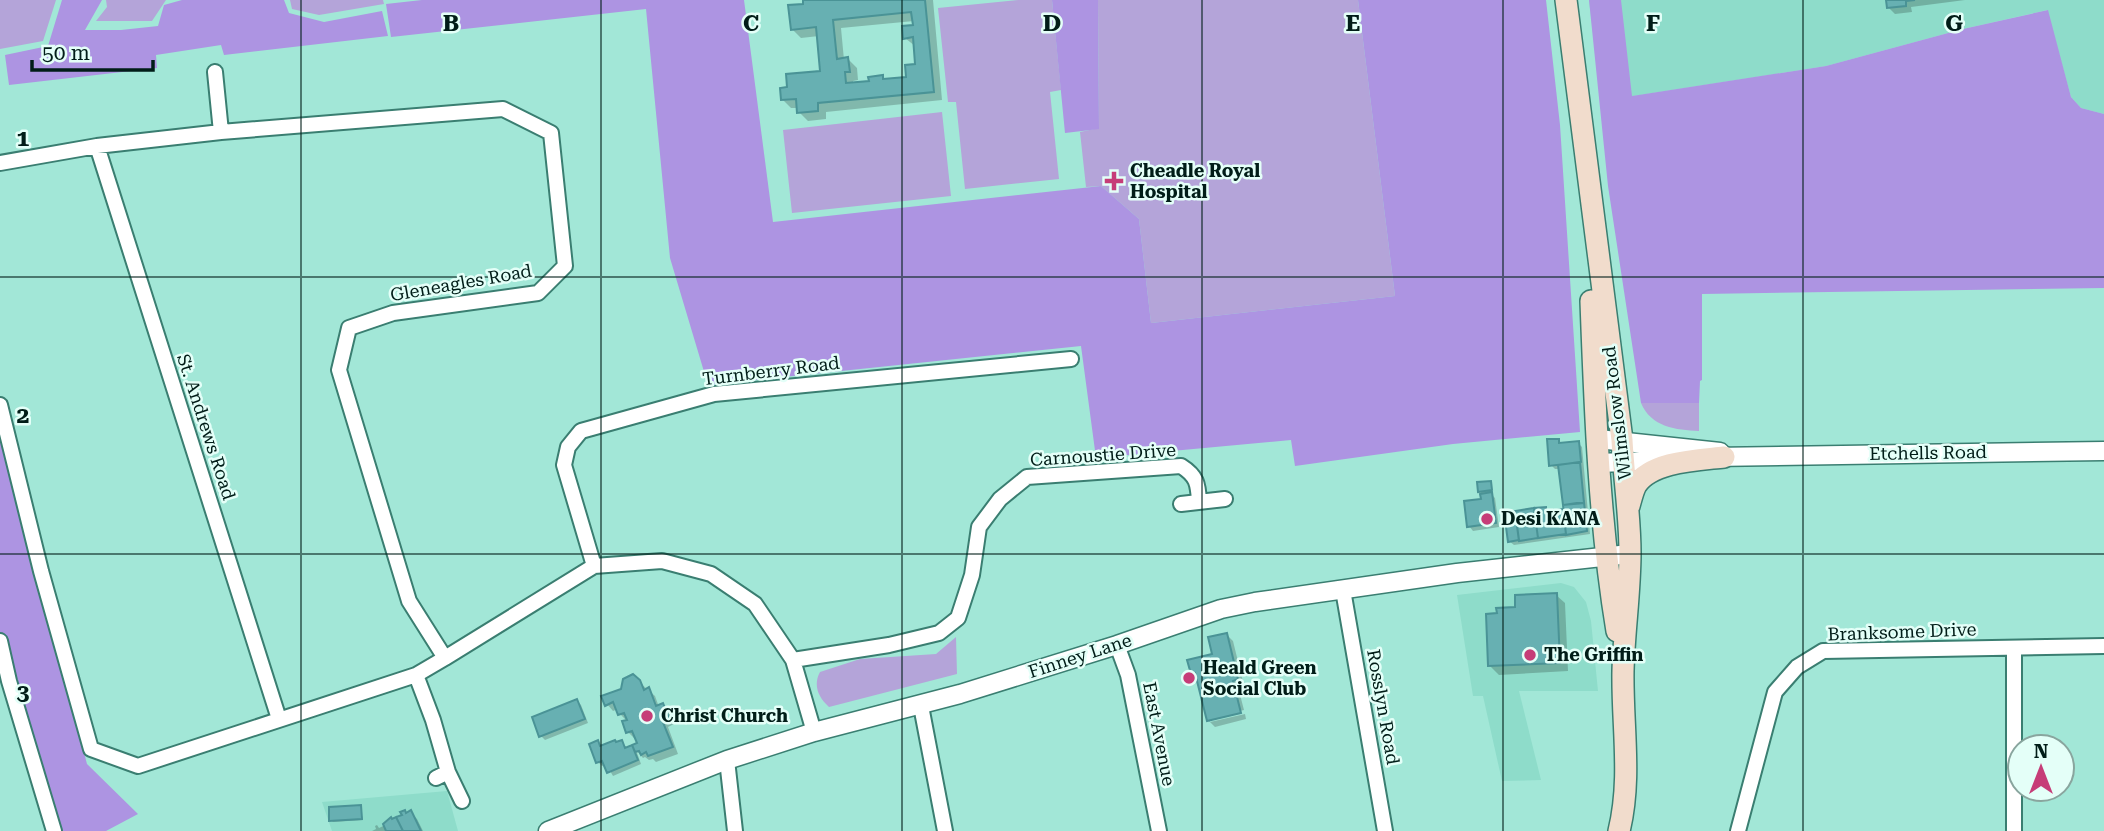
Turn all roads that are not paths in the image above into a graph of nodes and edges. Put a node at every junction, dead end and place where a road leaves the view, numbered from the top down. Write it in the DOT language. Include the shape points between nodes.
graph roads {
  1 [pos="1566,0"];
  2 [pos="215,72"];
  3 [pos="221,132"];
  4 [pos="97,146"];
  5 [pos="1586,156"];
  6 [pos="0,163"];
  7 [pos="1071,359"];
  8 [pos="0,405"];
  9 [pos="1598,439"];
  10 [pos="1622,440"];
  11 [pos="2104,451"];
  12 [pos="1751,456"];
  13 [pos="1724,457"];
  14 [pos="1599,463"];
  15 [pos="1623,463"];
  16 [pos="1225,499"];
  17 [pos="1199,501"];
  18 [pos="1181,503"];
  19 [pos="1628,508"];
  20 [pos="1630,554"];
  21 [pos="1606,557"];
  22 [pos="594,566"];
  23 [pos="1343,590"];
  24 [pos="0,641"];
  25 [pos="1117,645"];
  26 [pos="2104,646"];
  27 [pos="2014,649"];
  28 [pos="445,658"];
  29 [pos="793,660"];
  30 [pos="1623,671"];
  31 [pos="416,675"];
  32 [pos="921,705"];
  33 [pos="279,719"];
  34 [pos="814,732"];
  35 [pos="727,760"];
  36 [pos="462,801"];
  37 [pos="54,831"];
  38 [pos="548,831"];
  39 [pos="735,831"];
  40 [pos="945,831"];
  41 [pos="1159,831"];
  42 [pos="1385,831"];
  43 [pos="1619,831"];
  44 [pos="1738,831"];
  45 [pos="2014,831"];
  1 -- 5 [label="main road, Wilmslow Road"];
  2 -- 3 [label="street"];
  3 -- 4 [label="street, Gleneagles Road"];
  3 -- 28 [label="street, Gleneagles Road" via="503,109 551,133 565,267 538,293 393,313 349,328 338,370 410,601"];
  4 -- 6 [label="street, Gleneagles Road"];
  4 -- 33 [label="street, St. Andrews Road"];
  5 -- 9 [label="main road, Wilmslow Road"];
  5 -- 10 [label="main road, Wilmslow Road"];
  7 -- 22 [label="street, Turnberry Road" via="714,394 581,432 568,447 564,465"];
  8 -- 33 [label="street" via="91,749 138,766"];
  9 -- 10 [label="street, Etchells Road"];
  9 -- 14 [label="main road, Wilmslow Road"];
  10 -- 12 [label="street, Etchells Road"];
  10 -- 15 [label="main road, Wilmslow Road"];
  11 -- 12 [label="street, Etchells Road"];
  12 -- 13 [label="street, Etchells Road"];
  13 -- 15 [label="street, Etchells Road"];
  13 -- 19 [label="main road" via="1665,465 1636,485"];
  14 -- 15 [label="street, Etchells Road"];
  14 -- 21 [label="main road, Wilmslow Road"];
  15 -- 19 [label="main road, Wilmslow Road"];
  16 -- 17 [label="street"];
  17 -- 18 [label="street"];
  17 -- 29 [label="street, Carnoustie Drive" via="1198,486 1181,466 1027,477 1000,499 979,527 972,575 958,618 939,634"];
  19 -- 20 [label="main road, Wilmslow Road"];
  20 -- 21 [label="street, Finney Lane"];
  20 -- 30 [label="main road, Wilmslow Road"];
  21 -- 23 [label="street, Finney Lane"];
  21 -- 30 [label="main road, Wilmslow Road"];
  22 -- 28 [label="street"];
  22 -- 29 [label="street" via="662,562 710,574 755,604"];
  23 -- 25 [label="street, Finney Lane" via="1221,609"];
  23 -- 42 [label="street, Rosslyn Road"];
  24 -- 37 [label="street"];
  25 -- 32 [label="street, Finney Lane"];
  25 -- 41 [label="street, East Avenue" via="1128,675"];
  26 -- 27 [label="street, Branksome Drive"];
  27 -- 44 [label="street, Branksome Drive" via="1823,651 1797,667 1775,692"];
  27 -- 45 [label="street"];
  28 -- 31 [label="street"];
  29 -- 34 [label="street"];
  30 -- 43 [label="main road, Wilmslow Road" via="1627,772"];
  31 -- 33 [label="street"];
  31 -- 36 [label="street" via="433,720 442,775"];
  32 -- 34 [label="street, Finney Lane"];
  32 -- 40 [label="street"];
  34 -- 35 [label="street, Finney Lane"];
  35 -- 38 [label="street, Finney Lane"];
  35 -- 39 [label="street"];
}
